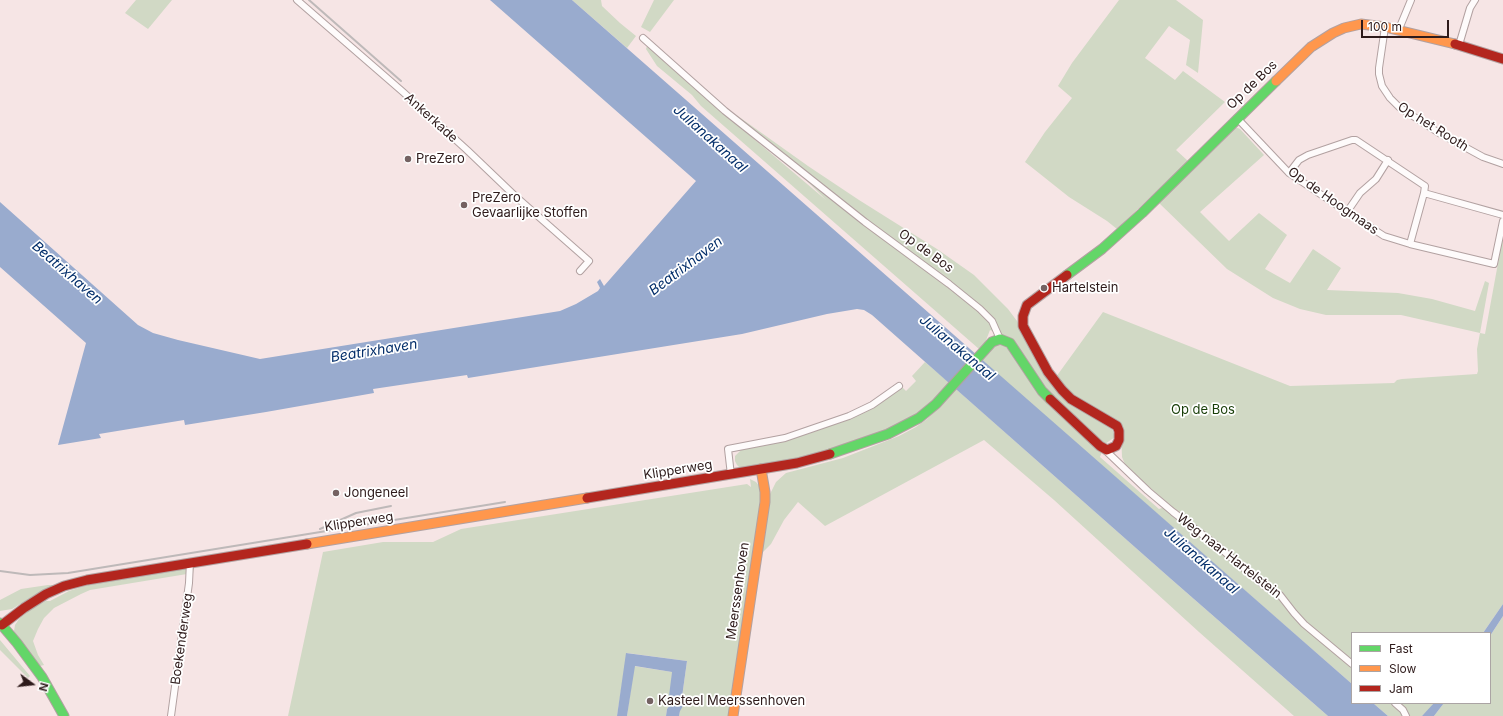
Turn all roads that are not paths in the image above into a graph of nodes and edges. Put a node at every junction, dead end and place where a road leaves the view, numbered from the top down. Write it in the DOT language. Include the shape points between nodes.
graph roads {
  1 [pos="297,0"];
  2 [pos="1410,0"];
  3 [pos="1475,0"];
  4 [pos="1385,27"];
  5 [pos="1398,29"];
  6 [pos="643,38"];
  7 [pos="1459,45"];
  8 [pos="1503,59"];
  9 [pos="1237,118"];
  10 [pos="1388,160"];
  11 [pos="1503,164"];
  12 [pos="1289,173"];
  13 [pos="1424,193"];
  14 [pos="1346,212"];
  15 [pos="1503,215"];
  16 [pos="1503,221"];
  17 [pos="1410,244"];
  18 [pos="580,271"];
  19 [pos="1000,338"];
  20 [pos="899,386"];
  21 [pos="1104,449"];
  22 [pos="762,469"];
  23 [pos="731,474"];
  24 [pos="190,562"];
  25 [pos="1,624"];
  26 [pos="1351,663"];
  27 [pos="1396,704"];
  28 [pos="64,716"];
  29 [pos="171,716"];
  30 [pos="732,716"];
  31 [pos="1406,716"];
  1 -- 18 [label="street, Ankerkade" via="589,261"];
  2 -- 5 [label="street"];
  3 -- 7 [label="street" via="1470,8"];
  4 -- 5 [label="street, Op de Bos"];
  4 -- 9 [label="street, Op de Bos" via="1362,24 1344,28 1322,39"];
  4 -- 11 [label="street, Op het Rooth" via="1379,74 1382,86 1390,98 1399,107 1439,133 1483,157"];
  5 -- 7 [label="street, Op de Bos"];
  6 -- 19 [label="street, Op de Bos" via="725,111 980,309 992,321"];
  7 -- 8 [label="street, Op de Bos"];
  9 -- 12 [label="street, Op de Hoogmaas"];
  9 -- 21 [label="street, Op de Bos" via="1142,213 1102,249 1027,305 1024,312 1023,322 1027,335 1048,372 1062,390 1071,399 1117,426 1120,436 1116,446"];
  10 -- 12 [label="street" via="1361,142 1352,140 1308,155 1299,160"];
  10 -- 13 [label="street" via="1425,186"];
  10 -- 14 [label="street" via="1376,179 1360,192"];
  12 -- 14 [label="street, Op de Hoogmaas"];
  13 -- 15 [label="street"];
  13 -- 17 [label="street"];
  14 -- 17 [label="street, Op de Hoogmaas" via="1380,234"];
  16 -- 17 [label="street, Op de Hoogmaas" via="1494,264"];
  19 -- 21 [label="street, Op de Bos" via="1010,343 1042,391"];
  19 -- 22 [label="street, Klipperweg" via="992,342 936,404 919,418 888,434 831,454"];
  20 -- 23 [label="street, Klipperweg" via="872,405 849,416 785,438 728,449"];
  21 -- 26 [label="street, Weg naar Hartelstein" via="1173,512 1266,587 1280,595 1304,624"];
  22 -- 23 [label="street, Klipperweg"];
  22 -- 30 [label="street, Meerssenhoven" via="765,502"];
  23 -- 24 [label="street, Klipperweg"];
  24 -- 25 [label="street, Klipperweg" via="64,586 46,594"];
  24 -- 29 [label="street, Boekenderweg"];
  25 -- 28 [label="street" via="42,678"];
  27 -- 31 [label="street" via="1404,710"];
}
